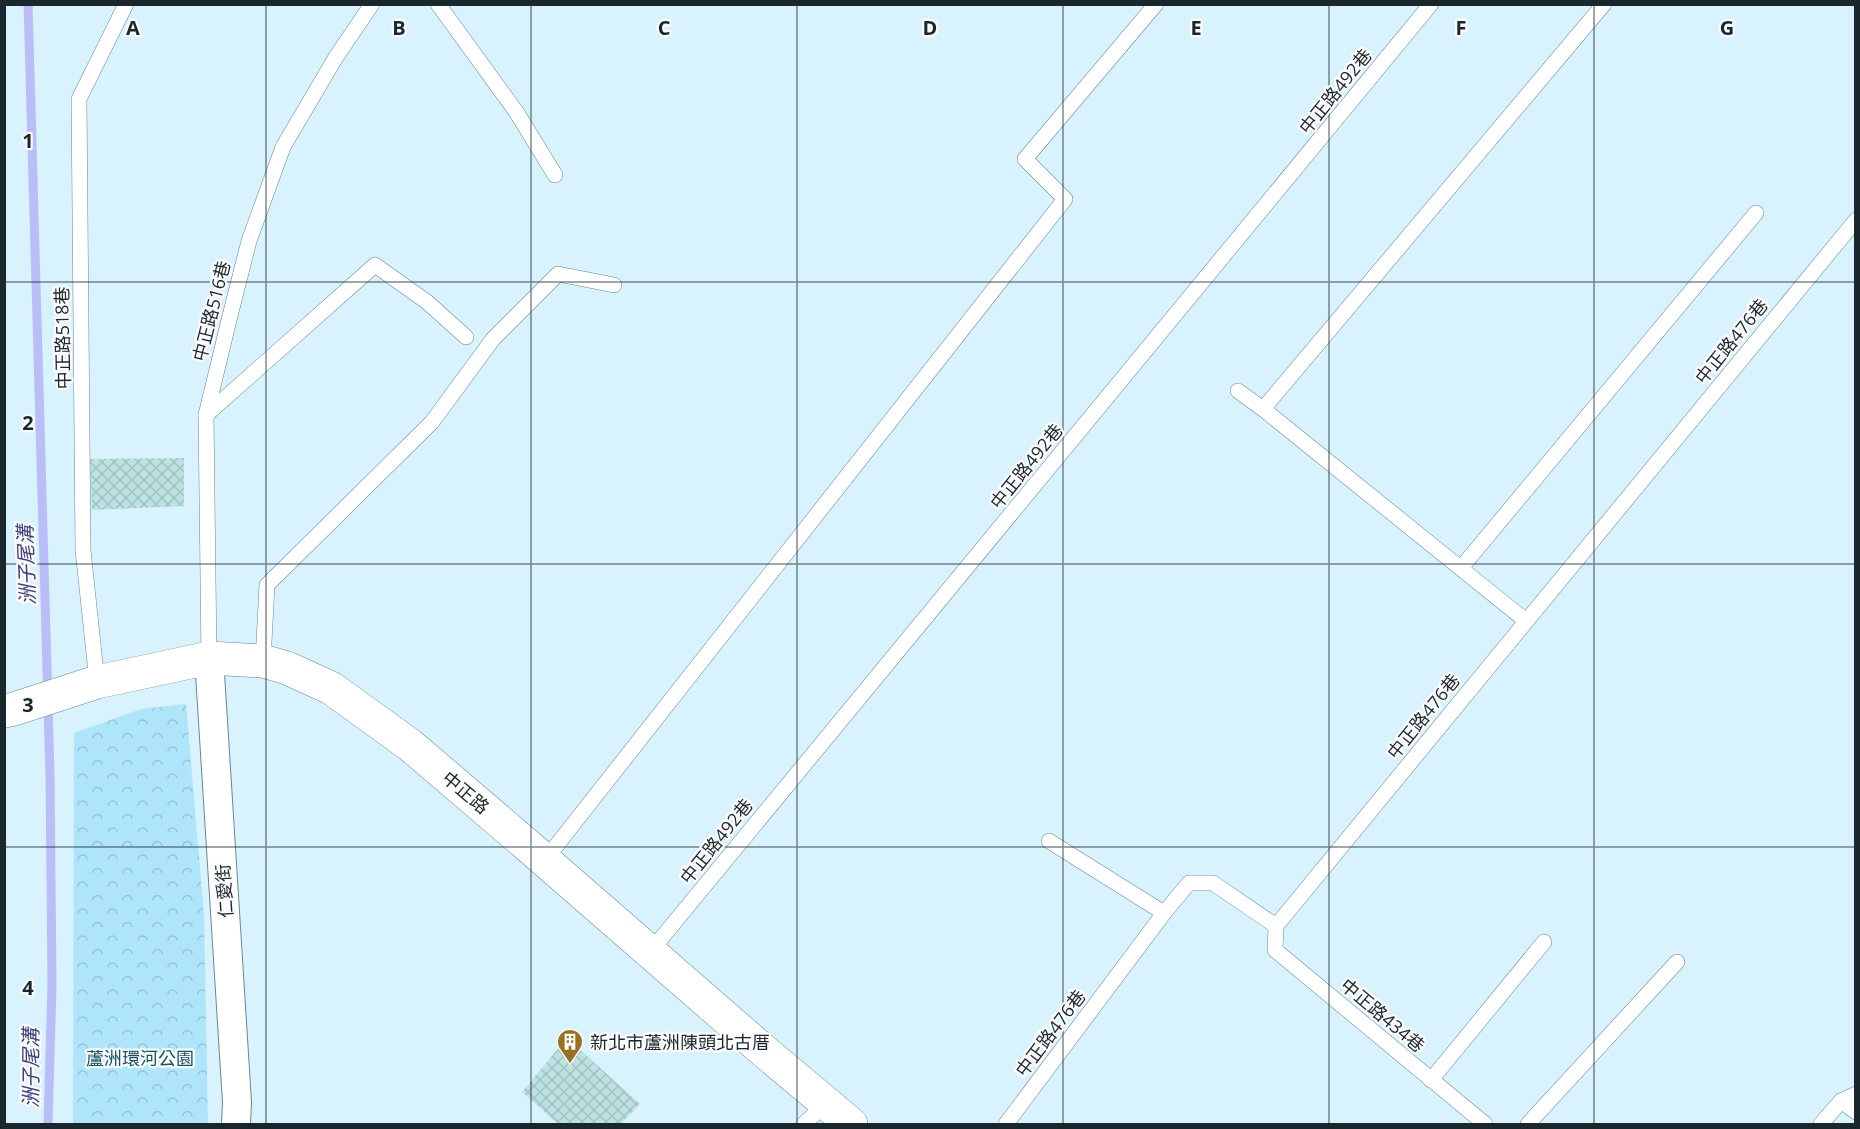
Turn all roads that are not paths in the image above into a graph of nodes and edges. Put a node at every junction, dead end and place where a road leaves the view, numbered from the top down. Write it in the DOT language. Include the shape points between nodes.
graph roads {
  1 [pos="126,4"];
  2 [pos="372,4"];
  3 [pos="438,4"];
  4 [pos="1156,4"];
  5 [pos="1431,4"];
  6 [pos="1604,4"];
  7 [pos="555,175"];
  8 [pos="1756,213"];
  9 [pos="1856,220"];
  10 [pos="614,285"];
  11 [pos="466,336"];
  12 [pos="1238,391"];
  13 [pos="1263,409"];
  14 [pos="206,415"];
  15 [pos="1461,568"];
  16 [pos="1526,621"];
  17 [pos="209,658"];
  18 [pos="263,661"];
  19 [pos="97,682"];
  20 [pos="34,702"];
  21 [pos="1049,841"];
  22 [pos="544,860"];
  23 [pos="1164,913"];
  24 [pos="1276,926"];
  25 [pos="1544,942"];
  26 [pos="650,952"];
  27 [pos="1677,962"];
  28 [pos="1431,1080"];
  29 [pos="1856,1094"];
  30 [pos="1840,1101"];
  31 [pos="1856,1112"];
  32 [pos="815,1114"];
  33 [pos="236,1125"];
  34 [pos="851,1125"];
  35 [pos="1006,1125"];
  36 [pos="1485,1125"];
  37 [pos="1528,1125"];
  38 [pos="1821,1125"];
  1 -- 19 [label="lane, 中正路518巷" via="79,99 83,550"];
  2 -- 14 [label="lane, 中正路516巷" via="283,147 249,241"];
  3 -- 7 [label="lane" via="517,113"];
  4 -- 22 [label="lane" via="1025,159 1065,199"];
  5 -- 26 [label="lane, 中正路492巷"];
  6 -- 13 [label="lane"];
  8 -- 15 [label="lane"];
  9 -- 16 [label="lane, 中正路476巷"];
  10 -- 18 [label="lane" via="558,274 493,339 432,422 267,585"];
  11 -- 14 [label="lane" via="375,264"];
  12 -- 13 [label="lane"];
  13 -- 15 [label="lane"];
  14 -- 17 [label="lane, 中正路516巷"];
  15 -- 16 [label="lane"];
  16 -- 24 [label="lane, 中正路476巷"];
  17 -- 18 [label="street, 中正路"];
  17 -- 19 [label="street, 中正路"];
  17 -- 33 [label="street, 仁愛街"];
  18 -- 22 [label="street, 中正路" via="331,688 410,745"];
  19 -- 20 [label="street, 中正路"];
  21 -- 23 [label="lane"];
  22 -- 26 [label="street, 中正路"];
  23 -- 24 [label="lane, 中正路476巷" via="1189,883 1213,883"];
  23 -- 35 [label="lane, 中正路476巷"];
  24 -- 28 [label="lane, 中正路434巷" via="1275,950"];
  25 -- 28 [label="lane"];
  26 -- 32 [label="street, 中正路"];
  27 -- 37 [label="lane"];
  28 -- 36 [label="lane, 中正路434巷"];
  29 -- 30 [label="lane"];
  30 -- 31 [label="lane"];
  30 -- 38 [label="lane"];
  32 -- 34 [label="street, 中正路"];
}
